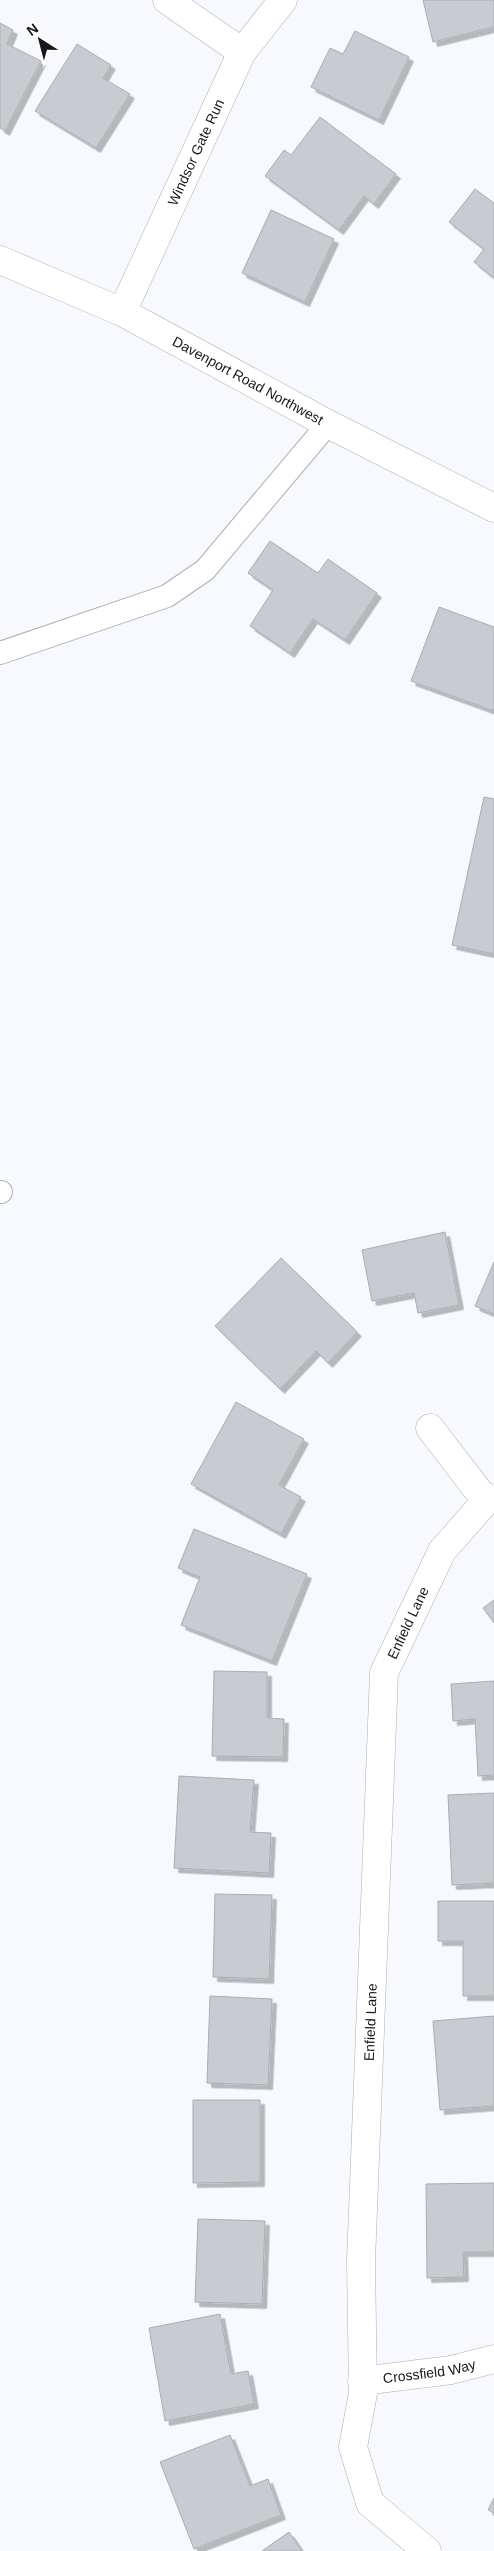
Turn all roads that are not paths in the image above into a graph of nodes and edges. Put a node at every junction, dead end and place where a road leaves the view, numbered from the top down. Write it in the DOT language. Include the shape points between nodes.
graph roads {
  1 [pos="167,0"];
  2 [pos="283,0"];
  3 [pos="242,52"];
  4 [pos="0,260"];
  5 [pos="122,312"];
  6 [pos="328,424"];
  7 [pos="494,508"];
  8 [pos="0,653"];
  9 [pos="430,1428"];
  10 [pos="490,1500"];
  11 [pos="494,2358"];
  12 [pos="362,2381"];
  13 [pos="427,2551"];
  1 -- 3 [label="street"];
  2 -- 3 [label="street, Windsor Gate Run"];
  3 -- 5 [label="street, Windsor Gate Run"];
  4 -- 5 [label="street, Davenport Road Northwest"];
  5 -- 6 [label="street, Davenport Road Northwest"];
  6 -- 7 [label="street, Davenport Road Northwest"];
  6 -- 8 [label="lane" via="206,570 167,596"];
  9 -- 10 [label="street"];
  10 -- 12 [label="street, Enfield Lane" via="442,1551 384,1673 361,2261"];
  11 -- 12 [label="street, Crossfield Way" via="451,2370"];
  12 -- 13 [label="street, Enfield Lane" via="353,2447 370,2503"];
}
